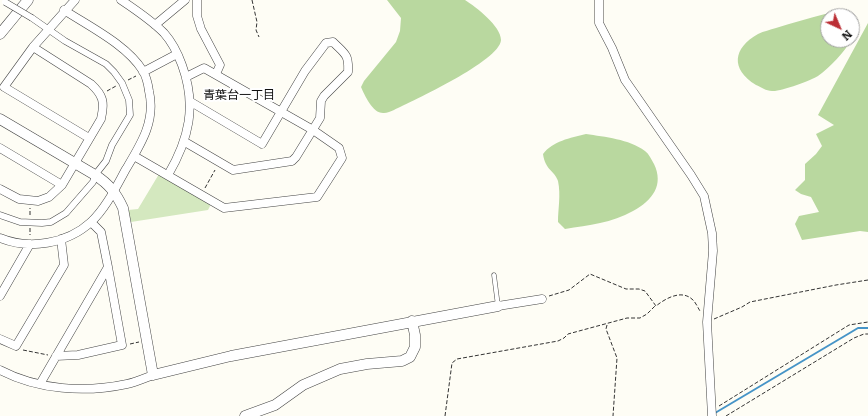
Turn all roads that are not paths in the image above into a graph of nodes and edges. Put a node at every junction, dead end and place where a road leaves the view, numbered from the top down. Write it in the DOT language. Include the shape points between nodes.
graph roads {
  1 [pos="28,0"];
  2 [pos="75,0"];
  3 [pos="185,0"];
  4 [pos="197,0"];
  5 [pos="599,0"];
  6 [pos="4,1"];
  7 [pos="125,1"];
  8 [pos="64,10"];
  9 [pos="155,25"];
  10 [pos="49,28"];
  11 [pos="0,34"];
  12 [pos="33,47"];
  13 [pos="178,54"];
  14 [pos="143,72"];
  15 [pos="216,74"];
  16 [pos="186,77"];
  17 [pos="190,102"];
  18 [pos="281,112"];
  19 [pos="0,119"];
  20 [pos="313,130"];
  21 [pos="89,138"];
  22 [pos="184,142"];
  23 [pos="0,148"];
  24 [pos="134,156"];
  25 [pos="74,163"];
  26 [pos="96,175"];
  27 [pos="168,175"];
  28 [pos="62,184"];
  29 [pos="0,189"];
  30 [pos="114,190"];
  31 [pos="0,215"];
  32 [pos="91,222"];
  33 [pos="0,238"];
  34 [pos="62,239"];
  35 [pos="30,244"];
  36 [pos="108,267"];
  37 [pos="494,275"];
  38 [pos="0,296"];
  39 [pos="542,299"];
  40 [pos="498,306"];
  41 [pos="412,321"];
  42 [pos="0,339"];
  43 [pos="56,356"];
  44 [pos="0,370"];
  45 [pos="154,375"];
  46 [pos="40,384"];
  47 [pos="712,413"];
  48 [pos="245,416"];
  1 -- 11 [label="street"];
  2 -- 8 [label="street"];
  3 -- 9 [label="street"];
  4 -- 15 [label="street" via="197,16 201,29 220,65"];
  5 -- 47 [label="street" via="599,23 625,80 704,196 713,251 707,322"];
  6 -- 10 [label="street, bridge"];
  7 -- 9 [label="street"];
  8 -- 10 [label="street"];
  8 -- 14 [label="street" via="118,44 135,60"];
  9 -- 13 [label="street"];
  10 -- 12 [label="street"];
  10 -- 26 [label="street" via="65,41 106,64 122,83 129,100 130,115"];
  12 -- 21 [label="street" via="90,84 100,94 103,101 101,118"];
  12 -- 21 [label="street" via="4,88"];
  13 -- 14 [label="street"];
  13 -- 16 [label="street"];
  14 -- 24 [label="street" via="151,99 151,114 144,139"];
  15 -- 16 [label="street" via="204,68"];
  15 -- 18 [label="street"];
  16 -- 17 [label="street"];
  17 -- 18 [label="street" via="262,144"];
  17 -- 22 [label="street"];
  18 -- 20 [label="street"];
  18 -- 20 [label="street" via="305,71 326,43 333,42 349,60 348,72 324,96 321,101 320,118"];
  19 -- 25 [label="street"];
  20 -- 22 [label="street" via="292,161 233,170"];
  20 -- 27 [label="street" via="339,148 342,158 317,197 224,208"];
  21 -- 25 [label="street"];
  22 -- 27 [label="street"];
  23 -- 28 [label="street"];
  24 -- 27 [label="street"];
  24 -- 30 [label="street"];
  25 -- 26 [label="street"];
  25 -- 28 [label="street"];
  26 -- 30 [label="street"];
  26 -- 31 [label="street" via="72,207 51,222 20,222"];
  28 -- 29 [label="street" via="49,197 38,201 18,199"];
  30 -- 32 [label="street"];
  30 -- 45 [label="street" via="123,208"];
  32 -- 34 [label="street"];
  32 -- 36 [label="street" via="101,232"];
  33 -- 35 [label="street"];
  34 -- 35 [label="street"];
  34 -- 42 [label="street" via="64,265 16,346"];
  35 -- 38 [label="street"];
  36 -- 43 [label="street"];
  36 -- 43 [label="street" via="122,346 78,355"];
  37 -- 40 [label="lane"];
  39 -- 40 [label="street"];
  40 -- 41 [label="street"];
  41 -- 45 [label="street" via="231,356"];
  41 -- 48 [label="street" via="415,347 410,357 402,361 340,368 303,385 275,405"];
  43 -- 46 [label="street"];
  44 -- 46 [label="street"];
  45 -- 46 [label="street" via="128,384 96,388 63,388"];
}
